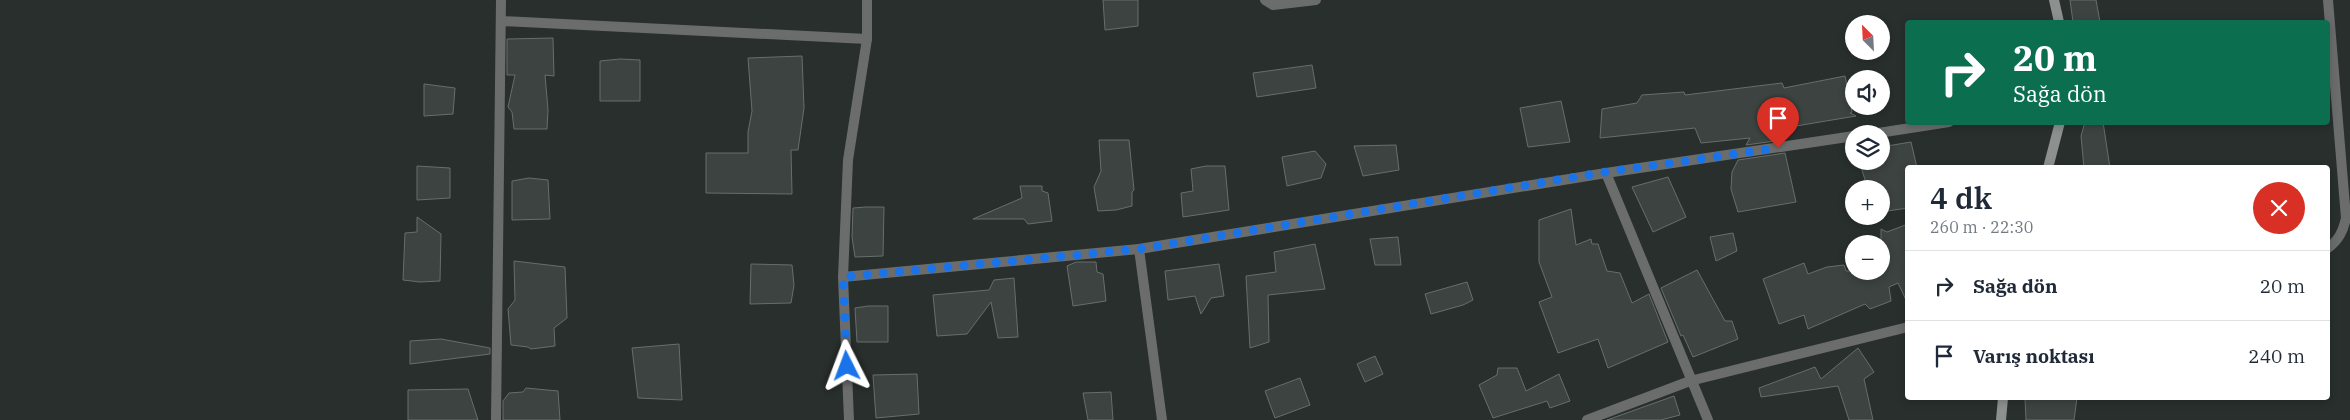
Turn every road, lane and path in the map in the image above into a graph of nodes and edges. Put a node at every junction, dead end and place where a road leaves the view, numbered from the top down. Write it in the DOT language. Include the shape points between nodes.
graph roads {
  1 [pos="501,0"];
  2 [pos="867,0"];
  3 [pos="1265,0"];
  4 [pos="1316,0"];
  5 [pos="2054,0"];
  6 [pos="2328,0"];
  7 [pos="2059,20"];
  8 [pos="2330,20"];
  9 [pos="501,21"];
  10 [pos="2330,24"];
  11 [pos="867,39"];
  12 [pos="1930,125"];
  13 [pos="2059,125"];
  14 [pos="1890,131"];
  15 [pos="1845,137"];
  16 [pos="2049,165"];
  17 [pos="1606,172"];
  18 [pos="2330,246"];
  19 [pos="1139,249"];
  20 [pos="843,277"];
  21 [pos="1905,328"];
  22 [pos="1690,381"];
  23 [pos="2003,400"];
  24 [pos="496,420"];
  25 [pos="849,420"];
  26 [pos="1162,420"];
  27 [pos="1587,420"];
  28 [pos="1708,420"];
  29 [pos="2001,420"];
  1 -- 9 [label="street"];
  2 -- 11 [label="street"];
  3 -- 4 [label="street" via="1273,6"];
  5 -- 7 [label="street"];
  6 -- 8 [label="street"];
  9 -- 11 [label="street"];
  9 -- 24 [label="street"];
  10 -- 18 [label="street" via="2346,218 2338,240"];
  11 -- 20 [label="street" via="848,160"];
  12 -- 14 [label="street"];
  13 -- 16 [label="street"];
  15 -- 17 [label="street"];
  17 -- 19 [label="street"];
  17 -- 22 [label="street"];
  19 -- 20 [label="street"];
  19 -- 26 [label="street"];
  20 -- 25 [label="street"];
  21 -- 22 [label="street"];
  22 -- 27 [label="street"];
  22 -- 28 [label="street"];
  23 -- 29 [label="street"];
}
